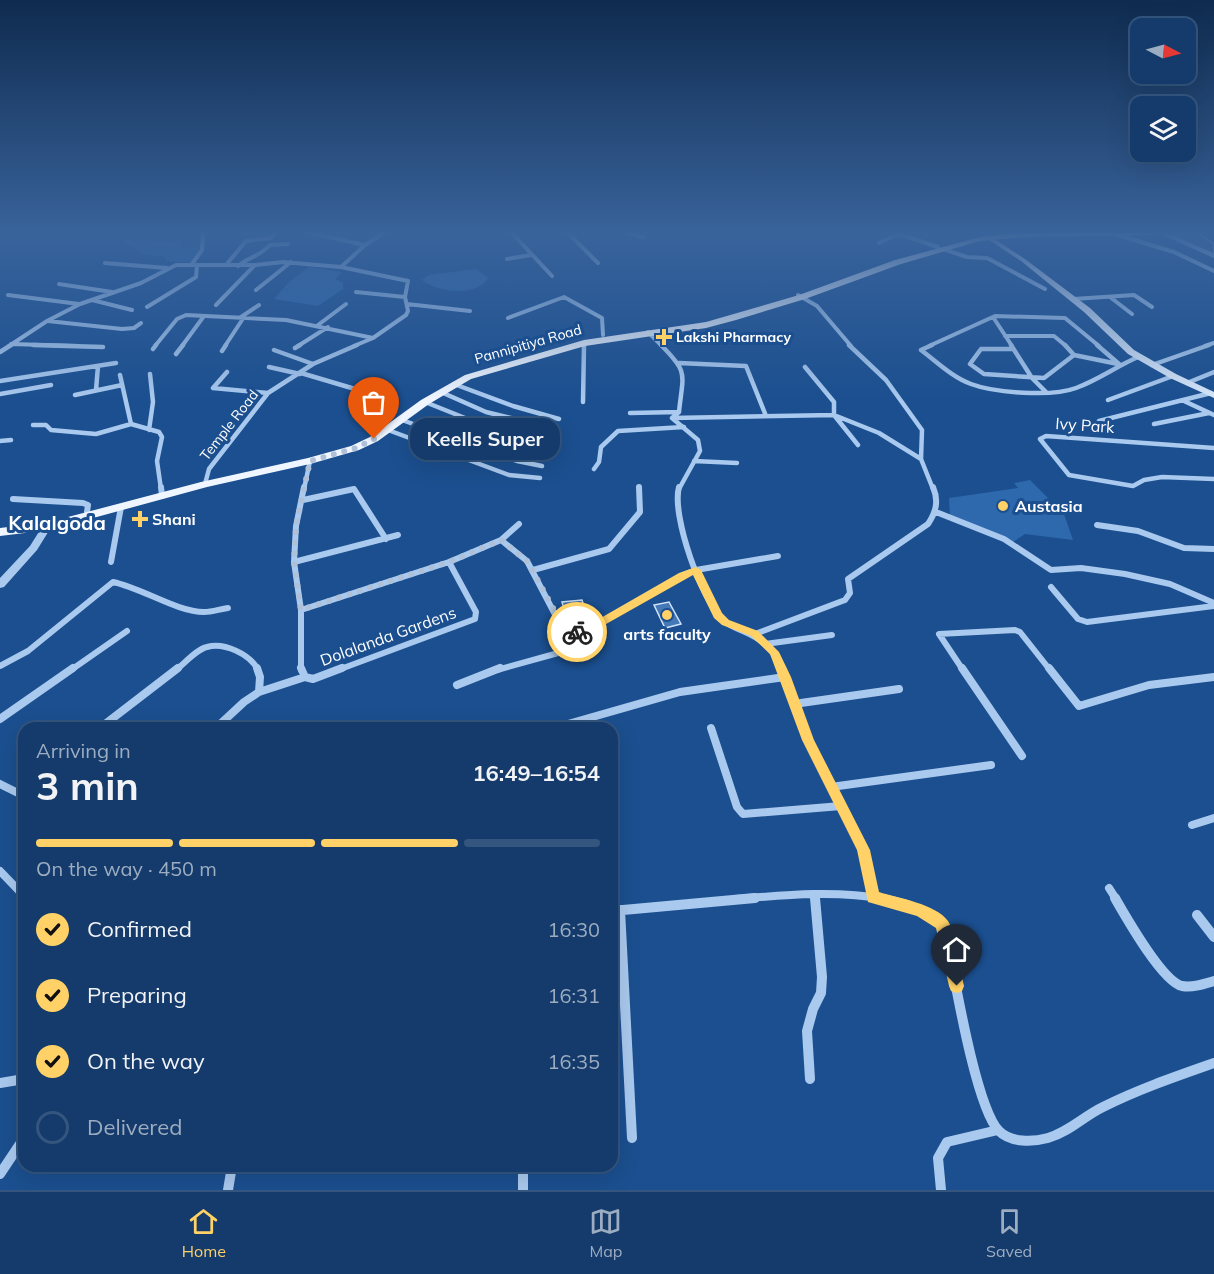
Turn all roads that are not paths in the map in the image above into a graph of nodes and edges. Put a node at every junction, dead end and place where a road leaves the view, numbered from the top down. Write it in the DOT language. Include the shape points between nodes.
graph roads {
  1 [pos="90,289"];
  2 [pos="124,289"];
  3 [pos="177,289"];
  4 [pos="232,289"];
  5 [pos="407,289"];
  6 [pos="819,289"];
  7 [pos="1060,289"];
  8 [pos="113,292"];
  9 [pos="356,292"];
  10 [pos="8,295"];
  11 [pos="800,296"];
  12 [pos="405,297"];
  13 [pos="1110,297"];
  14 [pos="1073,299"];
  15 [pos="90,300"];
  16 [pos="80,304"];
  17 [pos="345,304"];
  18 [pos="407,304"];
  19 [pos="216,305"];
  20 [pos="259,305"];
  21 [pos="147,307"];
  22 [pos="1152,307"];
  23 [pos="132,310"];
  24 [pos="470,311"];
  25 [pos="1132,314"];
  26 [pos="204,316"];
  27 [pos="242,317"];
  28 [pos="993,317"];
  29 [pos="508,318"];
  30 [pos="47,321"];
  31 [pos="141,323"];
  32 [pos="318,325"];
  33 [pos="329,327"];
  34 [pos="648,332"];
  35 [pos="603,335"];
  36 [pos="1005,336"];
  37 [pos="373,338"];
  38 [pos="584,343"];
  39 [pos="1214,343"];
  40 [pos="10,344"];
  41 [pos="104,347"];
  42 [pos="294,348"];
  43 [pos="153,349"];
  44 [pos="1013,349"];
  45 [pos="274,350"];
  46 [pos="222,351"];
  47 [pos="0,352"];
  48 [pos="176,354"];
  49 [pos="1074,355"];
  50 [pos="1138,357"];
  51 [pos="116,363"];
  52 [pos="679,363"];
  53 [pos="313,364"];
  54 [pos="1119,364"];
  55 [pos="1152,365"];
  56 [pos="98,366"];
  57 [pos="268,367"];
  58 [pos="805,367"];
  59 [pos="227,372"];
  60 [pos="1214,372"];
  61 [pos="150,374"];
  62 [pos="300,374"];
  63 [pos="120,375"];
  64 [pos="1173,376"];
  65 [pos="1032,378"];
  66 [pos="0,381"];
  67 [pos="1187,383"];
  68 [pos="453,384"];
  69 [pos="51,385"];
  70 [pos="122,385"];
  71 [pos="355,389"];
  72 [pos="96,390"];
  73 [pos="441,392"];
  74 [pos="1046,392"];
  75 [pos="268,393"];
  76 [pos="0,394"];
  77 [pos="1212,394"];
  78 [pos="75,395"];
  79 [pos="1108,400"];
  80 [pos="1184,401"];
  81 [pos="425,402"];
  82 [pos="583,402"];
  83 [pos="679,412"];
  84 [pos="630,413"];
  85 [pos="1211,414"];
  86 [pos="766,416"];
  87 [pos="834,416"];
  88 [pos="672,418"];
  89 [pos="559,419"];
  90 [pos="402,420"];
  91 [pos="1099,421"];
  92 [pos="527,422"];
  93 [pos="131,424"];
  94 [pos="1155,424"];
  95 [pos="33,425"];
  96 [pos="685,427"];
  97 [pos="149,430"];
  98 [pos="388,430"];
  99 [pos="11,440"];
  100 [pos="0,441"];
  101 [pos="534,441"];
  102 [pos="858,446"];
  103 [pos="1214,448"];
  104 [pos="921,459"];
  105 [pos="310,461"];
  106 [pos="694,461"];
  107 [pos="737,463"];
  108 [pos="542,466"];
  109 [pos="594,469"];
  110 [pos="540,478"];
  111 [pos="1214,479"];
  112 [pos="205,482"];
  113 [pos="639,488"];
  114 [pos="162,494"];
  115 [pos="13,499"];
  116 [pos="303,500"];
  117 [pos="121,507"];
  118 [pos="87,512"];
  119 [pos="936,512"];
  120 [pos="49,524"];
  121 [pos="519,524"];
  122 [pos="1097,525"];
  123 [pos="0,526"];
  124 [pos="0,532"];
  125 [pos="398,535"];
  126 [pos="386,539"];
  127 [pos="501,540"];
  128 [pos="1214,549"];
  129 [pos="778,556"];
  130 [pos="111,562"];
  131 [pos="294,562"];
  132 [pos="449,562"];
  133 [pos="533,570"];
  134 [pos="696,570"];
  135 [pos="0,584"];
  136 [pos="1051,587"];
  137 [pos="1214,605"];
  138 [pos="228,608"];
  139 [pos="301,610"];
  140 [pos="127,631"];
  141 [pos="754,634"];
  142 [pos="568,635"];
  143 [pos="832,635"];
  144 [pos="765,644"];
  145 [pos="0,666"];
  146 [pos="305,677"];
  147 [pos="785,677"];
  148 [pos="1214,677"];
  149 [pos="457,685"];
  150 [pos="899,688"];
  151 [pos="259,692"];
  152 [pos="794,704"];
  153 [pos="0,719"];
  154 [pos="108,722"];
  155 [pos="222,722"];
  156 [pos="575,722"];
  157 [pos="711,728"];
  158 [pos="1022,756"];
  159 [pos="991,765"];
  160 [pos="0,784"];
  161 [pos="831,787"];
  162 [pos="18,790"];
  163 [pos="841,806"];
  164 [pos="1214,819"];
  165 [pos="1192,825"];
  166 [pos="0,871"];
  167 [pos="1109,888"];
  168 [pos="18,890"];
  169 [pos="815,896"];
  170 [pos="873,897"];
  171 [pos="618,910"];
  172 [pos="1197,915"];
  173 [pos="618,937"];
  174 [pos="1214,937"];
  175 [pos="1214,981"];
  176 [pos="1214,1064"];
  177 [pos="810,1079"];
  178 [pos="18,1080"];
  179 [pos="0,1083"];
  180 [pos="998,1130"];
  181 [pos="633,1138"];
  182 [pos="18,1147"];
  183 [pos="231,1172"];
  184 [pos="523,1172"];
  185 [pos="0,1174"];
  186 [pos="228,1190"];
  187 [pos="523,1190"];
  188 [pos="941,1190"];
  1 -- 8 [label="street"];
  2 -- 8 [label="street"];
  3 -- 21 [label="street"];
  4 -- 19 [label="street"];
  5 -- 12 [label="street"];
  6 -- 11 [label="main road, Pannipitiya Road"];
  7 -- 14 [label="main road"];
  8 -- 15 [label="street"];
  9 -- 12 [label="street"];
  10 -- 16 [label="street"];
  11 -- 34 [label="main road, Pannipitiya Road" via="706,325"];
  11 -- 35 [label="main road, Pannipitiya Road" via="706,321"];
  11 -- 104 [label="street" via="817,306 843,339 886,380 922,430"];
  12 -- 18 [label="street"];
  13 -- 14 [label="street"];
  13 -- 22 [label="street" via="1136,296"];
  13 -- 25 [label="street"];
  14 -- 50 [label="main road"];
  15 -- 16 [label="street"];
  15 -- 23 [label="street"];
  16 -- 30 [label="street"];
  17 -- 32 [label="street"];
  18 -- 24 [label="street"];
  18 -- 37 [label="street, Temple Road" via="406,315"];
  20 -- 27 [label="street"];
  26 -- 27 [label="street"];
  26 -- 43 [label="street" via="177,319"];
  26 -- 48 [label="street"];
  27 -- 32 [label="street"];
  27 -- 46 [label="street"];
  28 -- 36 [label="street"];
  28 -- 54 [label="street" via="1069,319"];
  28 -- 74 [label="street" via="921,350 979,387"];
  29 -- 35 [label="street" via="564,297 602,318"];
  30 -- 31 [label="street" via="122,329"];
  30 -- 40 [label="street"];
  32 -- 33 [label="street"];
  33 -- 37 [label="street"];
  33 -- 42 [label="street"];
  34 -- 38 [label="main road, Pannipitiya Road"];
  34 -- 52 [label="street"];
  35 -- 112 [label="main road, Pannipitiya Road" via="465,374 351,443"];
  36 -- 44 [label="street"];
  36 -- 49 [label="street" via="1054,336"];
  37 -- 53 [label="street, Temple Road"];
  38 -- 68 [label="main road, Pannipitiya Road" via="500,366"];
  38 -- 82 [label="street"];
  39 -- 55 [label="street"];
  40 -- 41 [label="street"];
  40 -- 47 [label="street"];
  44 -- 65 [label="street"];
  44 -- 65 [label="street" via="981,349 970,364 984,374"];
  45 -- 53 [label="street"];
  49 -- 54 [label="street"];
  49 -- 65 [label="street" via="1044,378"];
  50 -- 54 [label="street"];
  50 -- 55 [label="main road"];
  51 -- 56 [label="street"];
  52 -- 83 [label="street"];
  52 -- 86 [label="street" via="746,366"];
  53 -- 62 [label="street, Temple Road"];
  54 -- 74 [label="street" via="1068,390"];
  55 -- 64 [label="main road"];
  56 -- 66 [label="street"];
  56 -- 72 [label="street"];
  57 -- 62 [label="street"];
  58 -- 87 [label="street" via="834,402"];
  59 -- 75 [label="street" via="213,388"];
  60 -- 67 [label="street"];
  61 -- 97 [label="street" via="153,402"];
  62 -- 71 [label="street"];
  62 -- 75 [label="street, Temple Road"];
  63 -- 70 [label="street"];
  64 -- 67 [label="main road"];
  64 -- 79 [label="street"];
  65 -- 74 [label="street"];
  67 -- 77 [label="main road"];
  68 -- 73 [label="main road, Pannipitiya Road"];
  68 -- 89 [label="street"];
  69 -- 76 [label="street"];
  70 -- 72 [label="street"];
  70 -- 93 [label="street"];
  72 -- 78 [label="street"];
  73 -- 81 [label="main road, Pannipitiya Road"];
  73 -- 92 [label="street" via="486,412"];
  75 -- 112 [label="street, Temple Road" via="209,469"];
  77 -- 80 [label="street"];
  80 -- 85 [label="street"];
  80 -- 91 [label="street"];
  81 -- 90 [label="main road, Pannipitiya Road"];
  81 -- 101 [label="street"];
  83 -- 84 [label="street"];
  83 -- 88 [label="street"];
  85 -- 94 [label="street"];
  86 -- 87 [label="street"];
  86 -- 88 [label="street"];
  87 -- 102 [label="street"];
  87 -- 104 [label="street" via="854,420"];
  88 -- 96 [label="street"];
  90 -- 98 [label="main road, Pannipitiya Road"];
  90 -- 108 [label="street"];
  93 -- 95 [label="street" via="96,434"];
  93 -- 97 [label="street"];
  96 -- 106 [label="street" via="698,440 700,451"];
  96 -- 109 [label="street" via="618,431 601,447"];
  97 -- 114 [label="street" via="162,437 157,461"];
  98 -- 105 [label="main road, Pannipitiya Road" via="356,448"];
  98 -- 110 [label="street" via="509,475"];
  99 -- 100 [label="street"];
  103 -- 111 [label="street, Ivy Park" via="1046,436 1040,439 1069,475 1133,486 1162,477"];
  104 -- 119 [label="street" via="936,495"];
  105 -- 112 [label="main road, Pannipitiya Road"];
  105 -- 116 [label="street, Dolalanda Gardens"];
  106 -- 107 [label="street"];
  106 -- 134 [label="street" via="678,494 681,520"];
  112 -- 114 [label="main road, Pannipitiya Road"];
  113 -- 133 [label="street" via="637,519 609,549"];
  114 -- 117 [label="main road, Pannipitiya Road"];
  114 -- 118 [label="main road, Pannipitiya Road"];
  115 -- 118 [label="street" via="83,503 88,505"];
  116 -- 126 [label="street" via="354,489"];
  116 -- 131 [label="street, Dolalanda Gardens" via="296,526"];
  117 -- 120 [label="main road, Pannipitiya Road"];
  117 -- 130 [label="street"];
  118 -- 120 [label="main road, Pannipitiya Road"];
  119 -- 137 [label="street" via="1004,539 1051,570 1081,568 1125,574 1170,584"];
  119 -- 141 [label="street" via="928,524 848,579 850,593 845,600"];
  120 -- 123 [label="main road, Pannipitiya Road"];
  120 -- 124 [label="main road, Pannipitiya Road"];
  120 -- 135 [label="street" via="34,548"];
  121 -- 127 [label="street"];
  122 -- 128 [label="street" via="1138,531 1200,552"];
  125 -- 126 [label="street"];
  126 -- 131 [label="street"];
  127 -- 132 [label="street"];
  127 -- 133 [label="street"];
  129 -- 134 [label="street"];
  131 -- 139 [label="street, Dolalanda Gardens"];
  132 -- 139 [label="street"];
  132 -- 146 [label="street, Dolalanda Gardens" via="476,612 475,619 323,675"];
  133 -- 142 [label="street"];
  134 -- 141 [label="street" via="718,615"];
  134 -- 142 [label="street" via="595,626"];
  136 -- 137 [label="street" via="1078,619 1087,622"];
  138 -- 145 [label="street" via="203,612 113,582 28,651"];
  139 -- 146 [label="street, Dolalanda Gardens" via="301,672"];
  140 -- 153 [label="street"];
  141 -- 144 [label="street"];
  142 -- 149 [label="street" via="572,645 569,651 511,664"];
  143 -- 144 [label="street"];
  144 -- 147 [label="street" via="774,652"];
  146 -- 151 [label="street"];
  147 -- 152 [label="street"];
  147 -- 156 [label="street" via="680,692"];
  148 -- 158 [label="street" via="1149,685 1079,706 1020,632 939,634"];
  150 -- 152 [label="street"];
  151 -- 154 [label="street" via="260,671 254,663 216,644 205,647"];
  151 -- 155 [label="street"];
  152 -- 161 [label="street"];
  157 -- 163 [label="street" via="737,807 743,814"];
  159 -- 161 [label="street"];
  160 -- 162 [label="street"];
  161 -- 163 [label="street"];
  163 -- 170 [label="street" via="863,850"];
  164 -- 165 [label="street"];
  166 -- 168 [label="street"];
  167 -- 175 [label="street" via="1163,970 1178,985 1191,987"];
  169 -- 170 [label="street"];
  169 -- 171 [label="street"];
  169 -- 177 [label="street" via="822,985 807,1031"];
  170 -- 180 [label="street" via="926,912 945,929 984,1102"];
  172 -- 174 [label="street"];
  173 -- 181 [label="street"];
  176 -- 180 [label="street" via="1158,1082 1048,1138 1021,1141"];
  178 -- 179 [label="street"];
  180 -- 188 [label="street" via="947,1142 938,1158"];
  182 -- 185 [label="street"];
  183 -- 186 [label="street"];
  184 -- 187 [label="street"];
}
